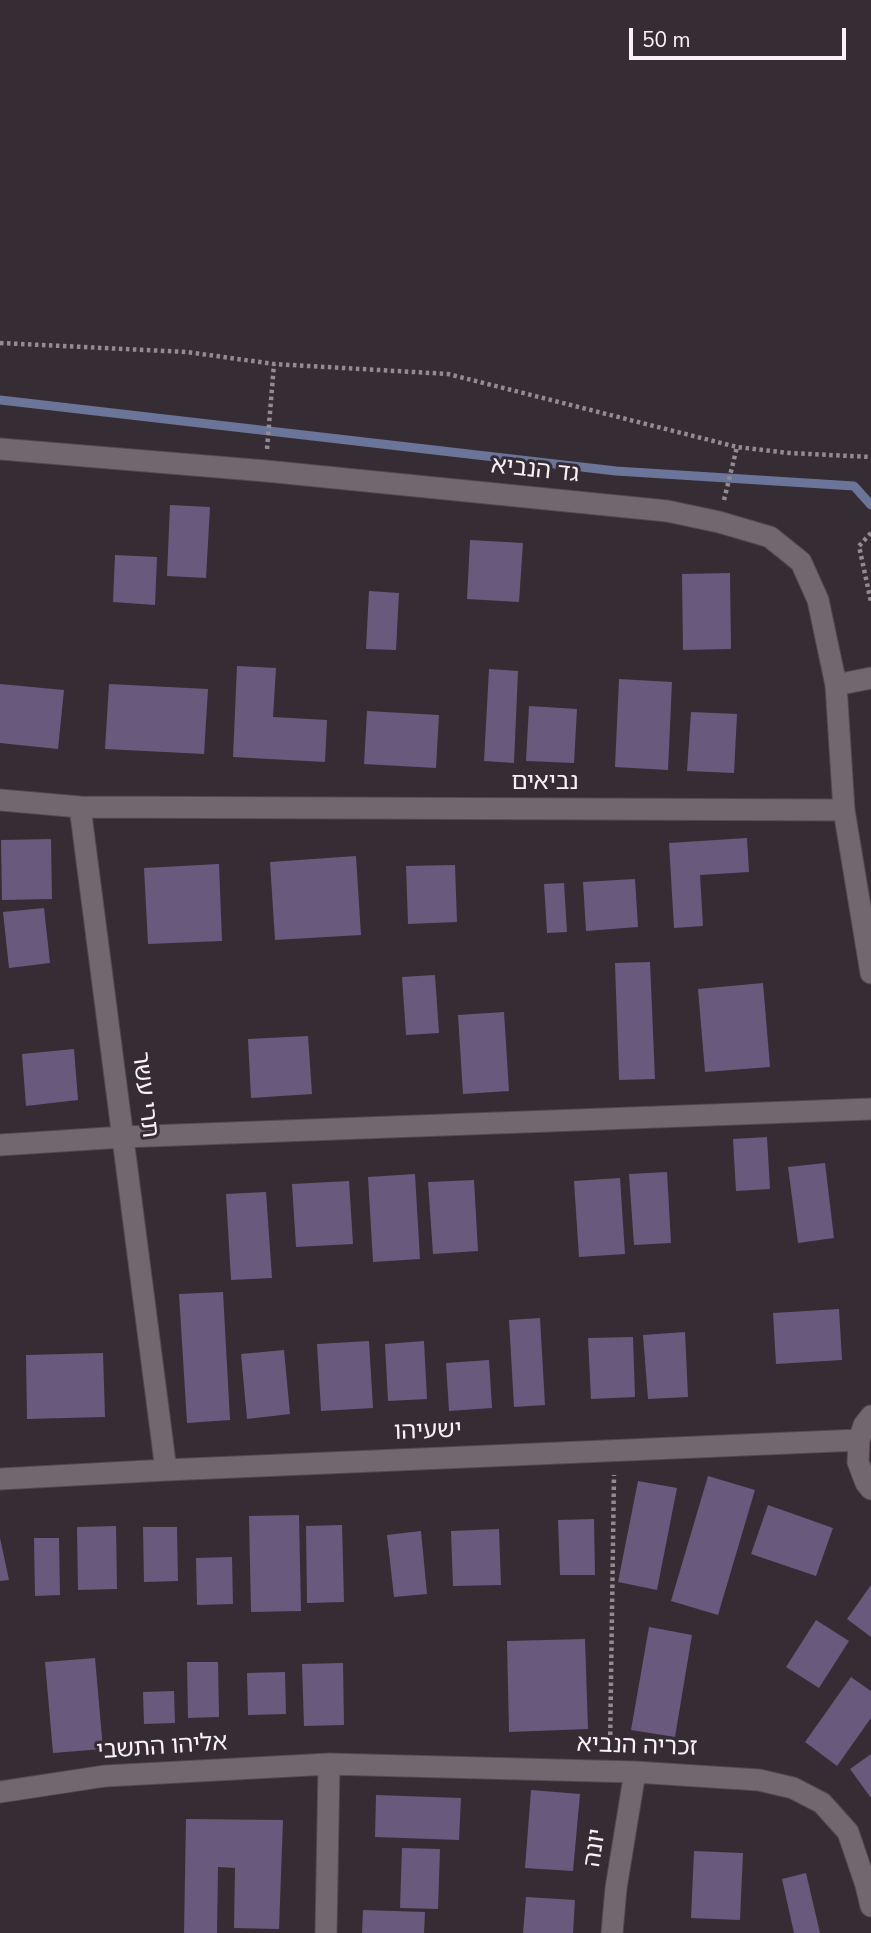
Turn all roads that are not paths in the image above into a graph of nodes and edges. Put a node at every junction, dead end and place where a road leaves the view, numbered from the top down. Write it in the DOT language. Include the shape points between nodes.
graph roads {
  1 [pos="0,449"];
  2 [pos="871,678"];
  3 [pos="836,685"];
  4 [pos="0,800"];
  5 [pos="80,807"];
  6 [pos="844,810"];
  7 [pos="871,969"];
  8 [pos="871,1109"];
  9 [pos="123,1137"];
  10 [pos="0,1145"];
  11 [pos="871,1416"];
  12 [pos="859,1440"];
  13 [pos="166,1470"];
  14 [pos="0,1479"];
  15 [pos="871,1489"];
  16 [pos="329,1764"];
  17 [pos="635,1772"];
  18 [pos="0,1792"];
  19 [pos="871,1906"];
  20 [pos="327,1933"];
  21 [pos="612,1933"];
  1 -- 3 [label="street, גד הנביא" via="667,510 719,522 770,537 801,562 818,600"];
  2 -- 3 [label="street"];
  3 -- 6 [label="street, גד הנביא"];
  4 -- 5 [label="street"];
  5 -- 6 [label="street, נביאים"];
  5 -- 9 [label="street, תרי עשר"];
  6 -- 7 [label="street"];
  8 -- 9 [label="street"];
  9 -- 10 [label="street"];
  9 -- 13 [label="street, תרי עשר"];
  11 -- 12 [label="street"];
  12 -- 13 [label="street, ישעיהו"];
  12 -- 15 [label="street" via="858,1462"];
  13 -- 14 [label="street, ישעיהו"];
  16 -- 17 [label="street, זכריה הנביא"];
  16 -- 18 [label="street, אליהו התשבי" via="105,1776"];
  16 -- 20 [label="street"];
  17 -- 19 [label="street, זכריה הנביא" via="759,1780 793,1788 822,1803 848,1832"];
  17 -- 21 [label="street, יונה"];
}
